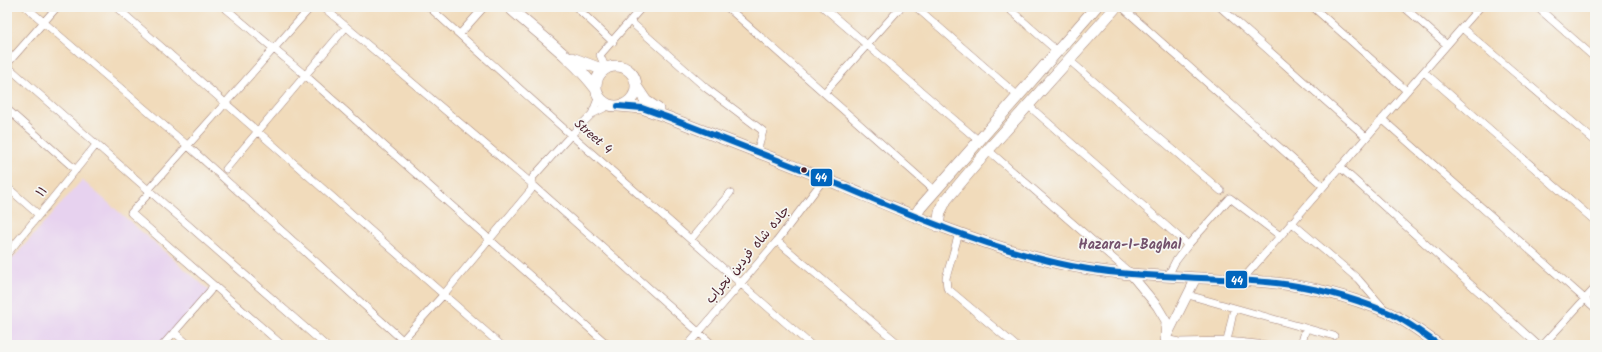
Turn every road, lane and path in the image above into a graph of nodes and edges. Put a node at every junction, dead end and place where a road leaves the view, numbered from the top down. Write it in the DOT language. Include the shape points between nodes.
graph roads {
  1 [pos="26,7"];
  2 [pos="57,7"];
  3 [pos="116,7"];
  4 [pos="224,7"];
  5 [pos="311,7"];
  6 [pos="323,7"];
  7 [pos="429,7"];
  8 [pos="484,7"];
  9 [pos="508,7"];
  10 [pos="578,7"];
  11 [pos="642,7"];
  12 [pos="727,7"];
  13 [pos="823,7"];
  14 [pos="901,7"];
  15 [pos="916,7"];
  16 [pos="1007,7"];
  17 [pos="1096,7"];
  18 [pos="1116,7"];
  19 [pos="1122,7"];
  20 [pos="1220,7"];
  21 [pos="1314,7"];
  22 [pos="1404,7"];
  23 [pos="1480,7"];
  24 [pos="1537,7"];
  25 [pos="44,22"];
  26 [pos="631,22"];
  27 [pos="346,27"];
  28 [pos="1462,28"];
  29 [pos="460,34"];
  30 [pos="614,42"];
  31 [pos="867,45"];
  32 [pos="1447,45"];
  33 [pos="556,48"];
  34 [pos="275,49"];
  35 [pos="1057,51"];
  36 [pos="1595,58"];
  37 [pos="1069,60"];
  38 [pos="7,65"];
  39 [pos="605,70"];
  40 [pos="1424,72"];
  41 [pos="305,75"];
  42 [pos="636,86"];
  43 [pos="1407,91"];
  44 [pos="598,93"];
  45 [pos="824,93"];
  46 [pos="1018,96"];
  47 [pos="226,102"];
  48 [pos="614,105"];
  49 [pos="1028,106"];
  50 [pos="7,109"];
  51 [pos="592,114"];
  52 [pos="1382,119"];
  53 [pos="683,123"];
  54 [pos="257,131"];
  55 [pos="571,135"];
  56 [pos="1366,137"];
  57 [pos="979,141"];
  58 [pos="1595,141"];
  59 [pos="96,145"];
  60 [pos="188,146"];
  61 [pos="988,150"];
  62 [pos="757,152"];
  63 [pos="1340,167"];
  64 [pos="226,169"];
  65 [pos="76,170"];
  66 [pos="824,179"];
  67 [pos="531,183"];
  68 [pos="1323,186"];
  69 [pos="7,188"];
  70 [pos="149,191"];
  71 [pos="935,191"];
  72 [pos="1221,191"];
  73 [pos="730,193"];
  74 [pos="39,215"];
  75 [pos="915,216"];
  76 [pos="1595,221"];
  77 [pos="1291,222"];
  78 [pos="938,226"];
  79 [pos="959,233"];
  80 [pos="1279,235"];
  81 [pos="691,239"];
  82 [pos="490,240"];
  83 [pos="777,241"];
  84 [pos="1188,245"];
  85 [pos="7,254"];
  86 [pos="1129,272"];
  87 [pos="1168,276"];
  88 [pos="1196,278"];
  89 [pos="1242,280"];
  90 [pos="742,284"];
  91 [pos="213,285"];
  92 [pos="1595,288"];
  93 [pos="444,294"];
  94 [pos="1188,294"];
  95 [pos="1585,299"];
  96 [pos="1234,308"];
  97 [pos="1595,308"];
  98 [pos="1388,313"];
  99 [pos="1306,328"];
  100 [pos="174,332"];
  101 [pos="699,333"];
  102 [pos="1334,336"];
  103 [pos="1228,341"];
  104 [pos="400,342"];
  105 [pos="1164,342"];
  106 [pos="1181,344"];
  107 [pos="163,345"];
  108 [pos="189,345"];
  109 [pos="282,345"];
  110 [pos="325,345"];
  111 [pos="408,345"];
  112 [pos="501,345"];
  113 [pos="608,345"];
  114 [pos="688,345"];
  115 [pos="713,345"];
  116 [pos="811,345"];
  117 [pos="900,345"];
  118 [pos="1015,345"];
  119 [pos="1267,345"];
  120 [pos="1301,345"];
  121 [pos="1439,345"];
  122 [pos="1538,345"];
  123 [pos="1543,345"];
  1 -- 25 [label="street"];
  2 -- 25 [label="street"];
  3 -- 47 [label="street"];
  4 -- 34 [label="street"];
  5 -- 34 [label="street"];
  6 -- 27 [label="street"];
  7 -- 29 [label="street, Street 4"];
  8 -- 29 [label="street"];
  9 -- 33 [label="main road"];
  10 -- 30 [label="street"];
  11 -- 26 [label="street"];
  12 -- 45 [label="street"];
  13 -- 31 [label="street"];
  14 -- 31 [label="street"];
  15 -- 46 [label="street"];
  16 -- 35 [label="street"];
  17 -- 35 [label="main road"];
  18 -- 37 [label="main road"];
  19 -- 68 [label="street"];
  20 -- 56 [label="street"];
  21 -- 43 [label="street"];
  22 -- 32 [label="street"];
  23 -- 28 [label="street"];
  24 -- 36 [label="street"];
  25 -- 38 [label="street"];
  25 -- 60 [label="street"];
  26 -- 30 [label="street"];
  26 -- 62 [label="street" via="706,88 763,131"];
  27 -- 41 [label="street"];
  27 -- 67 [label="street"];
  28 -- 32 [label="street"];
  28 -- 58 [label="street"];
  29 -- 55 [label="street, Street 4"];
  30 -- 39 [label="street" via="600,55"];
  31 -- 45 [label="street"];
  31 -- 57 [label="street"];
  32 -- 40 [label="street"];
  33 -- 39 [label="main road" via="590,66"];
  33 -- 44 [label="main road" via="586,75"];
  34 -- 41 [label="street"];
  34 -- 47 [label="street"];
  35 -- 46 [label="main road"];
  37 -- 49 [label="main road"];
  37 -- 72 [label="street"];
  38 -- 59 [label="street"];
  39 -- 42 [label="main road" via="618,66 625,68 631,73"];
  39 -- 44 [label="main road" via="596,82"];
  40 -- 43 [label="street"];
  40 -- 76 [label="street"];
  41 -- 54 [label="street"];
  41 -- 82 [label="street"];
  42 -- 48 [label="main road" via="631,100"];
  42 -- 53 [label="main road" via="646,101"];
  43 -- 52 [label="street"];
  44 -- 48 [label="main road"];
  44 -- 51 [label="street"];
  45 -- 71 [label="street"];
  46 -- 57 [label="main road"];
  47 -- 54 [label="street"];
  47 -- 60 [label="street"];
  48 -- 51 [label="street"];
  48 -- 53 [label="main road" via="642,108"];
  49 -- 61 [label="main road"];
  49 -- 84 [label="street"];
  50 -- 65 [label="street"];
  51 -- 55 [label="street"];
  52 -- 56 [label="street"];
  52 -- 95 [label="street"];
  53 -- 62 [label="main road"];
  54 -- 64 [label="street"];
  54 -- 93 [label="street"];
  55 -- 67 [label="street" via="533,177"];
  55 -- 81 [label="street, Street 4"];
  56 -- 63 [label="street"];
  57 -- 71 [label="main road"];
  59 -- 65 [label="street, ۱۱"];
  59 -- 70 [label="street"];
  60 -- 70 [label="street"];
  60 -- 104 [label="street"];
  61 -- 78 [label="main road" via="946,200 940,212"];
  61 -- 86 [label="street"];
  62 -- 66 [label="main road"];
  63 -- 68 [label="street"];
  63 -- 122 [label="street"];
  65 -- 74 [label="street, ۱۱"];
  66 -- 75 [label="main road"];
  66 -- 83 [label="street, جاده شاه فردین نجراب"];
  67 -- 82 [label="street" via="531,190"];
  67 -- 101 [label="street"];
  68 -- 77 [label="street"];
  69 -- 74 [label="street"];
  70 -- 91 [label="street" via="132,213"];
  70 -- 110 [label="street"];
  71 -- 75 [label="main road"];
  73 -- 81 [label="street"];
  74 -- 85 [label="street, ۱۱"];
  75 -- 78 [label="main road"];
  77 -- 80 [label="street"];
  77 -- 98 [label="street" via="1358,279"];
  78 -- 79 [label="main road"];
  79 -- 86 [label="main road" via="1057,263 1096,270"];
  79 -- 118 [label="street" via="948,272 947,288"];
  80 -- 84 [label="street" via="1230,198"];
  80 -- 89 [label="street"];
  81 -- 90 [label="street, Street 4"];
  82 -- 93 [label="street"];
  82 -- 113 [label="street"];
  83 -- 90 [label="street, جاده شاه فردین نجراب"];
  83 -- 117 [label="street"];
  84 -- 87 [label="street"];
  86 -- 87 [label="main road"];
  86 -- 105 [label="street" via="1166,321"];
  87 -- 88 [label="main road"];
  88 -- 89 [label="main road"];
  88 -- 94 [label="street"];
  89 -- 98 [label="main road" via="1310,289"];
  90 -- 101 [label="street, جاده شاه فردین نجراب"];
  90 -- 116 [label="street, Street 4"];
  91 -- 100 [label="street"];
  91 -- 109 [label="street"];
  92 -- 95 [label="street"];
  93 -- 104 [label="street"];
  93 -- 112 [label="street"];
  94 -- 96 [label="street"];
  94 -- 105 [label="street"];
  95 -- 97 [label="street"];
  95 -- 123 [label="street"];
  96 -- 99 [label="street"];
  96 -- 103 [label="street"];
  98 -- 121 [label="main road"];
  99 -- 102 [label="street"];
  99 -- 120 [label="street"];
  100 -- 107 [label="street"];
  100 -- 108 [label="street"];
  101 -- 114 [label="street, جاده شاه فردین نجراب"];
  101 -- 115 [label="street"];
  103 -- 106 [label="street"];
  103 -- 119 [label="street"];
  104 -- 111 [label="street"];
  105 -- 106 [label="street"];
}
